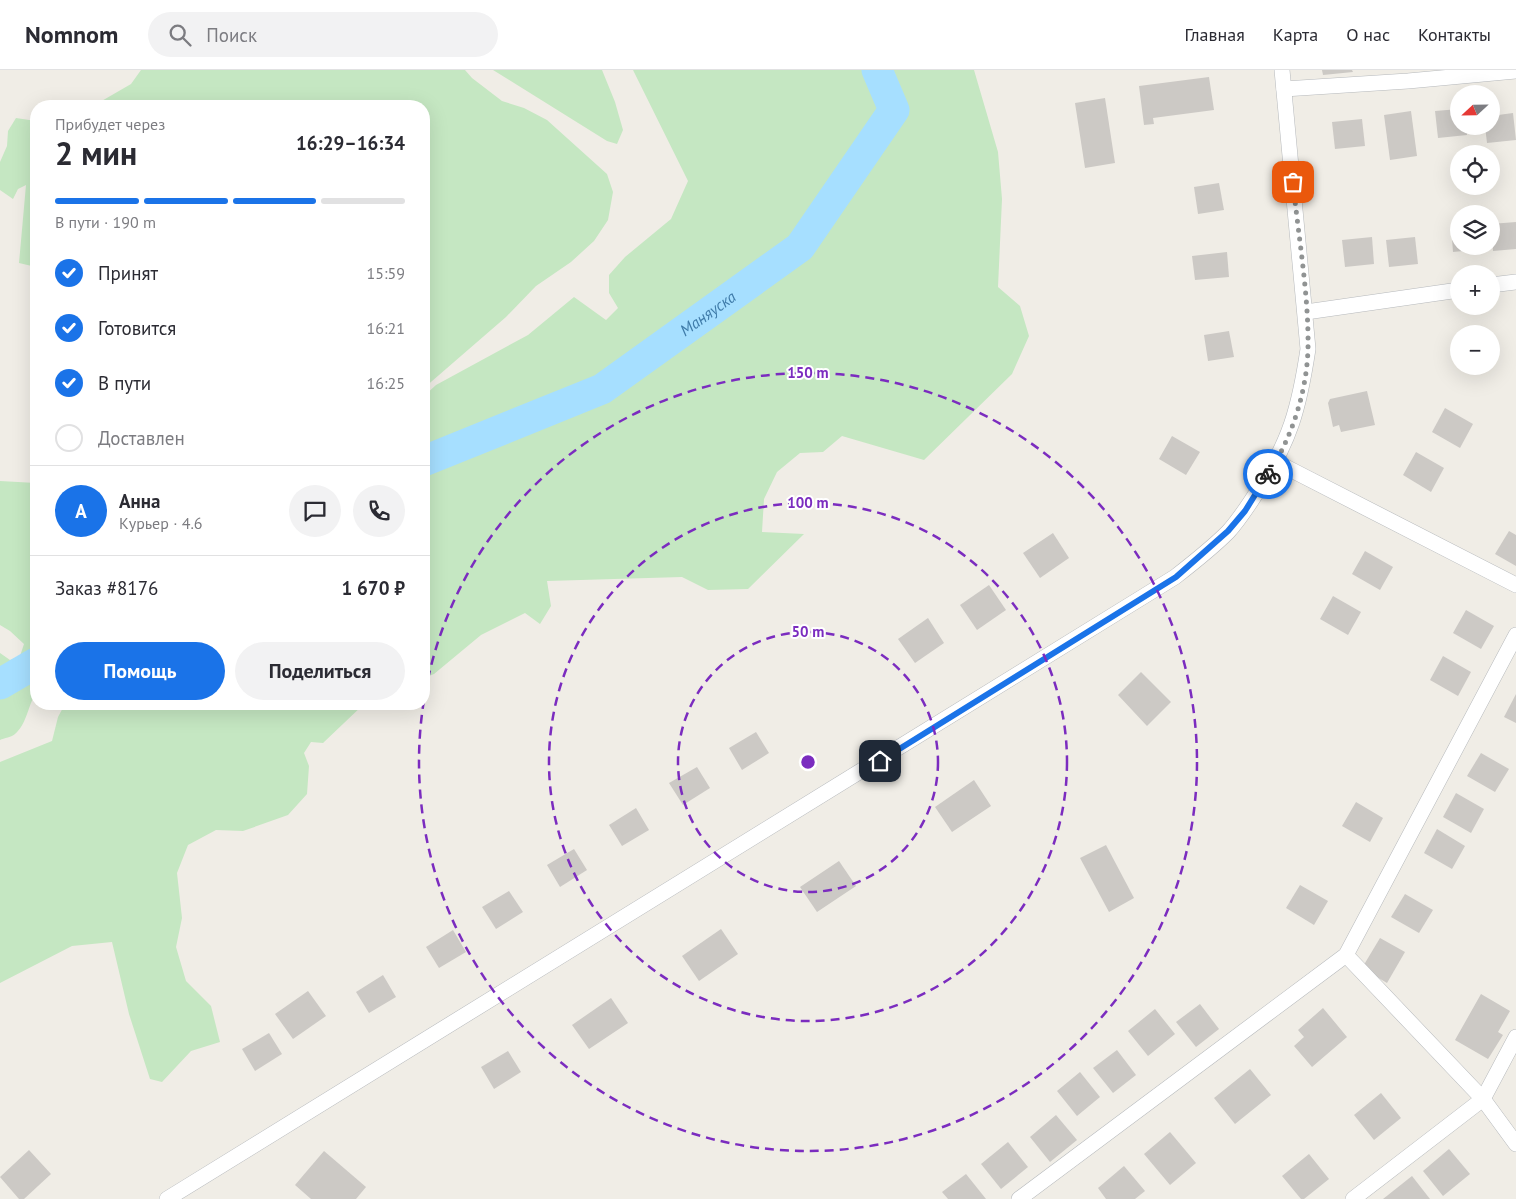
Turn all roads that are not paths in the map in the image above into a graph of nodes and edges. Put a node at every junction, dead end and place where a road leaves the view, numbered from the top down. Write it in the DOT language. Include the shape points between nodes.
graph roads {
  1 [pos="1282,70"];
  2 [pos="1516,71"];
  3 [pos="1284,89"];
  4 [pos="1516,282"];
  5 [pos="1500,284"];
  6 [pos="1450,291"];
  7 [pos="1306,312"];
  8 [pos="1276,462"];
  9 [pos="1516,586"];
  10 [pos="1516,635"];
  11 [pos="1346,956"];
  12 [pos="1516,1037"];
  13 [pos="1483,1099"];
  14 [pos="1516,1144"];
  15 [pos="167,1199"];
  16 [pos="1019,1199"];
  17 [pos="1353,1199"];
  1 -- 3 [label="street"];
  2 -- 3 [label="street"];
  3 -- 7 [label="street"];
  4 -- 5 [label="street"];
  6 -- 7 [label="street"];
  7 -- 8 [label="street" via="1308,349 1302,388 1292,427"];
  8 -- 9 [label="street"];
  8 -- 15 [label="street" via="1245,511 1228,531 1176,577"];
  10 -- 11 [label="street"];
  11 -- 13 [label="street"];
  11 -- 16 [label="street"];
  12 -- 13 [label="street"];
  13 -- 14 [label="street"];
  13 -- 17 [label="street"];
}
